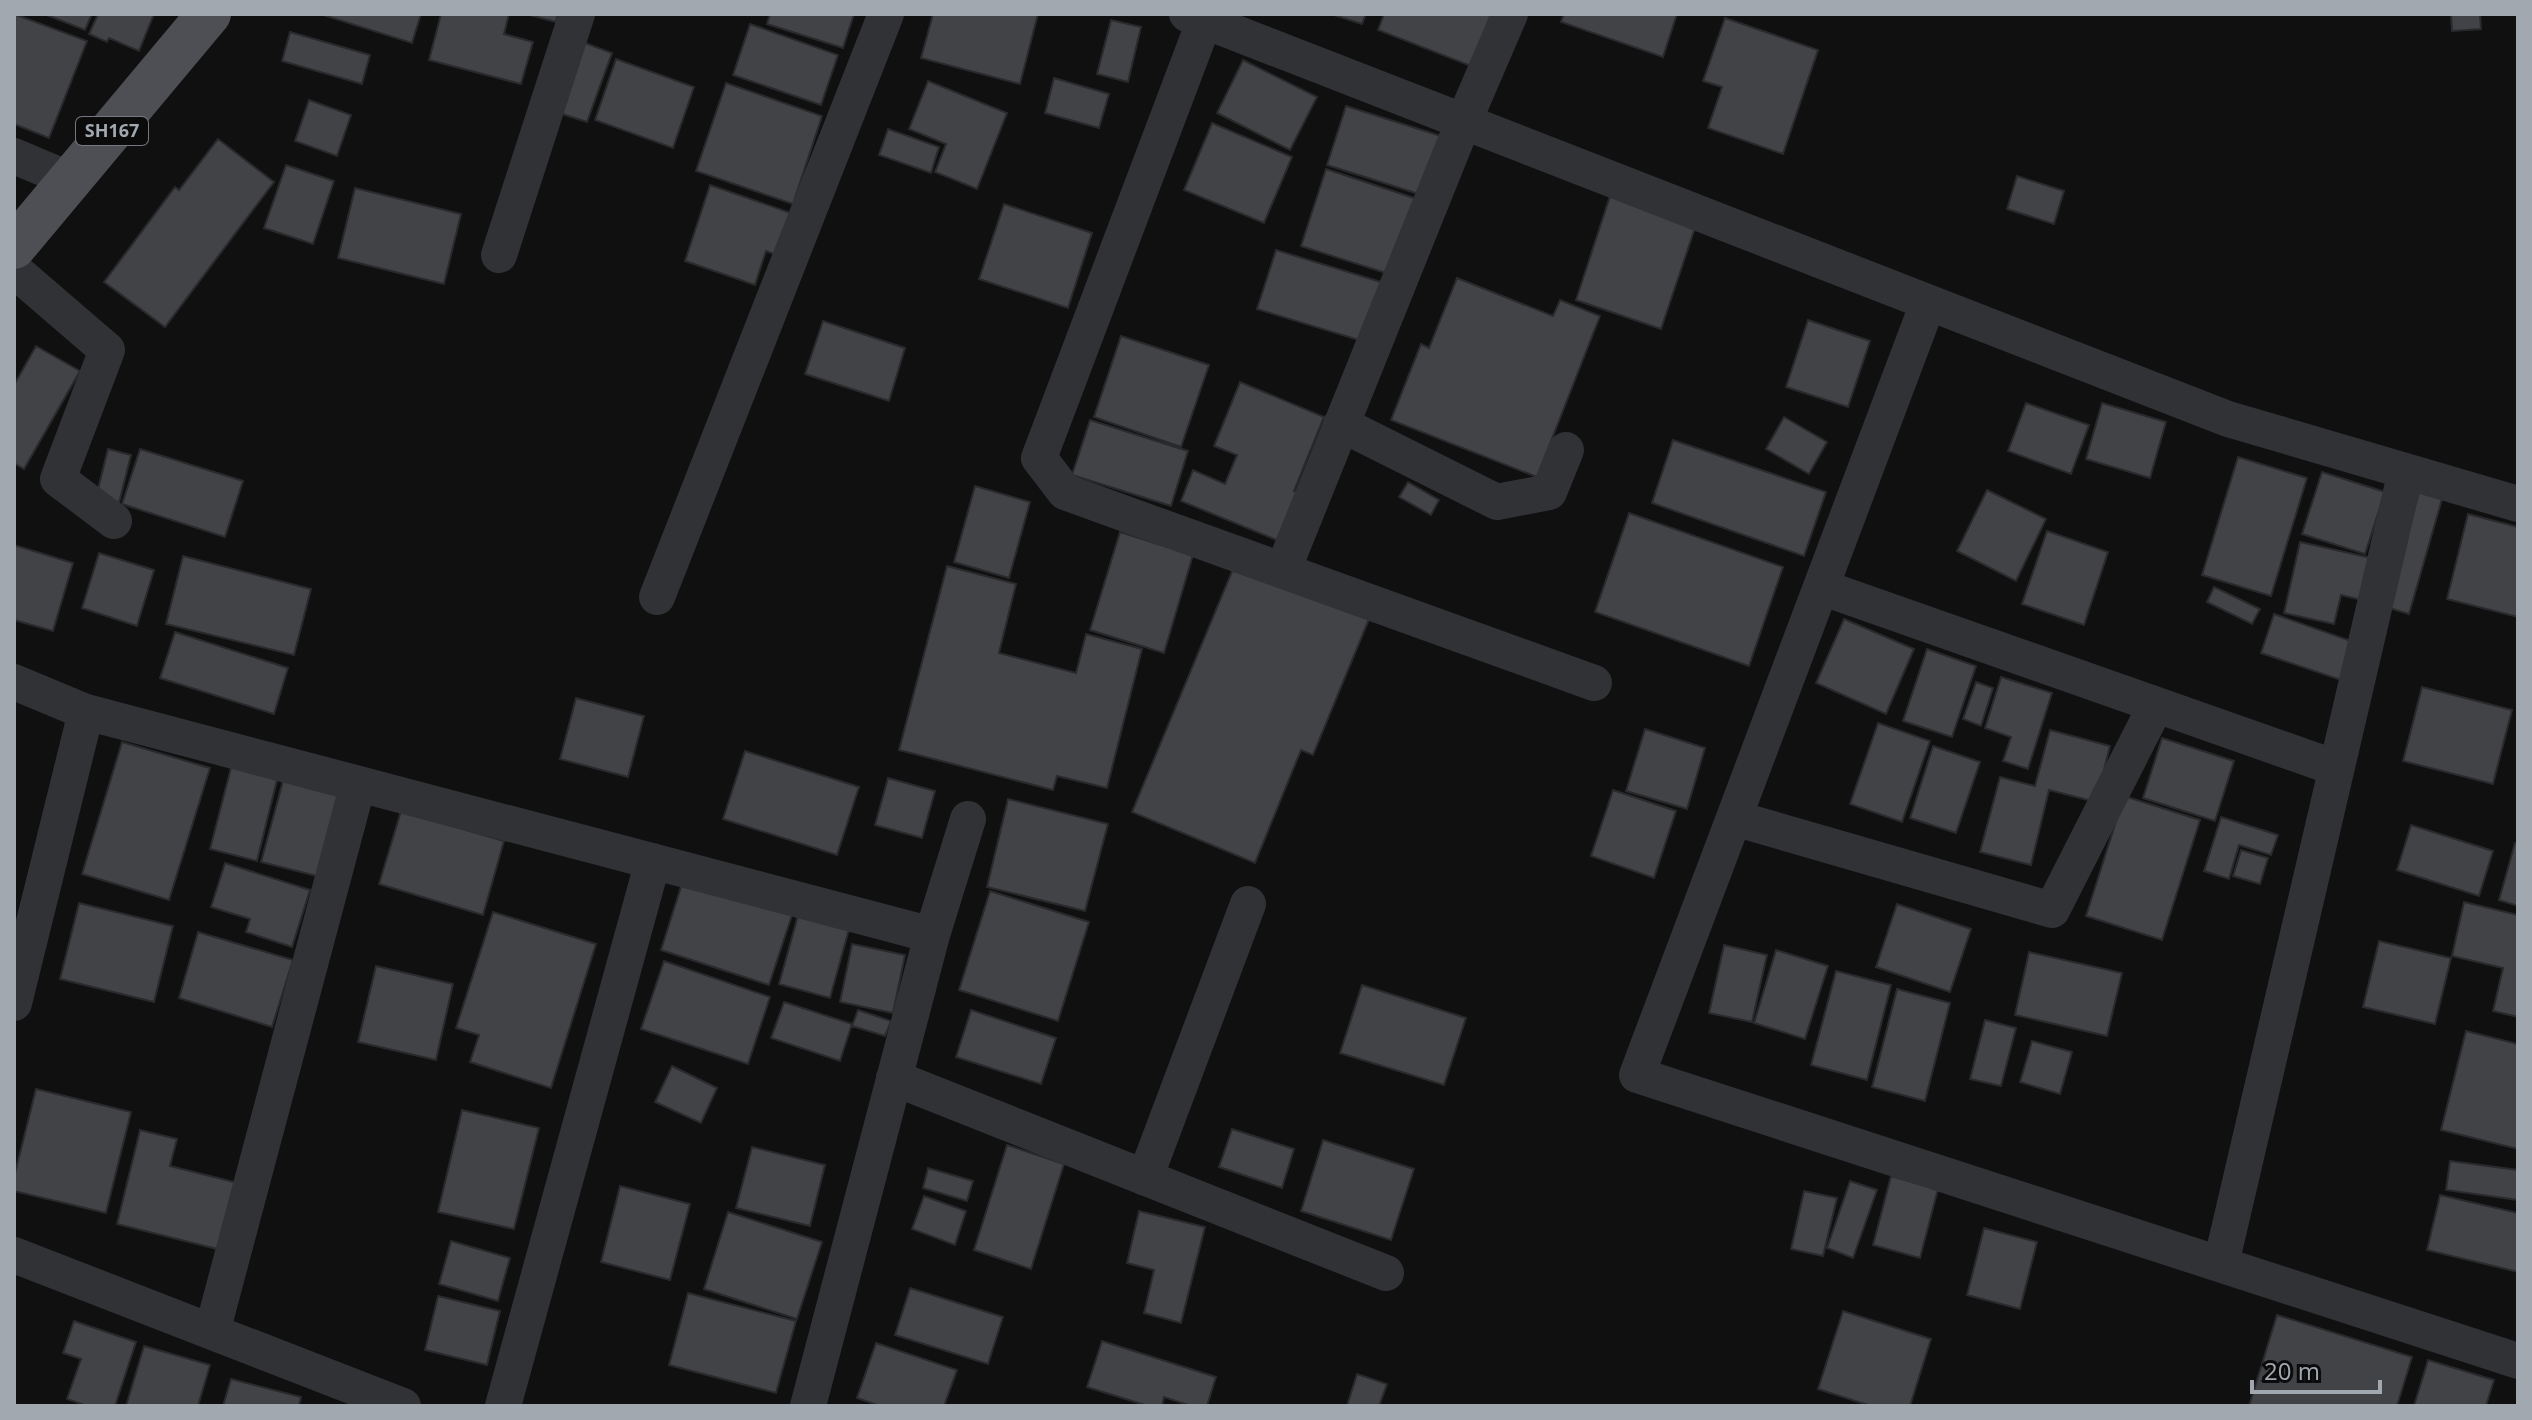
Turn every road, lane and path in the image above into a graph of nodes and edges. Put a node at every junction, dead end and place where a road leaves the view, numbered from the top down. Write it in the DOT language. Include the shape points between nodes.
graph roads {
  1 [pos="209,14"];
  2 [pos="577,14"];
  3 [pos="886,14"];
  4 [pos="1510,14"];
  5 [pos="1200,16"];
  6 [pos="1463,123"];
  7 [pos="14,156"];
  8 [pos="71,180"];
  9 [pos="14,247"];
  10 [pos="499,255"];
  11 [pos="14,270"];
  12 [pos="1928,303"];
  13 [pos="1341,424"];
  14 [pos="1566,450"];
  15 [pos="2406,471"];
  16 [pos="2518,504"];
  17 [pos="114,521"];
  18 [pos="1283,570"];
  19 [pos="1821,587"];
  20 [pos="657,597"];
  21 [pos="14,682"];
  22 [pos="1594,683"];
  23 [pos="2156,705"];
  24 [pos="86,712"];
  25 [pos="2336,768"];
  26 [pos="358,784"];
  27 [pos="1734,818"];
  28 [pos="968,819"];
  29 [pos="653,861"];
  30 [pos="1248,904"];
  31 [pos="932,935"];
  32 [pos="14,1003"];
  33 [pos="894,1078"];
  34 [pos="1145,1178"];
  35 [pos="14,1255"];
  36 [pos="2221,1264"];
  37 [pos="1386,1273"];
  38 [pos="212,1332"];
  39 [pos="2518,1361"];
  40 [pos="403,1406"];
  41 [pos="503,1406"];
  42 [pos="808,1406"];
  1 -- 8 [label="main road, SH167"];
  2 -- 10 [label="street"];
  3 -- 20 [label="street"];
  4 -- 6 [label="street"];
  5 -- 6 [label="street"];
  5 -- 18 [label="street" via="1039,458 1065,492"];
  6 -- 12 [label="street"];
  6 -- 13 [label="street"];
  7 -- 8 [label="street"];
  8 -- 9 [label="main road, SH167"];
  11 -- 17 [label="street" via="107,350 58,479"];
  12 -- 15 [label="street" via="2228,419"];
  12 -- 19 [label="street"];
  13 -- 14 [label="street" via="1497,502 1549,492"];
  13 -- 18 [label="street"];
  15 -- 16 [label="street"];
  15 -- 25 [label="street"];
  18 -- 22 [label="street"];
  19 -- 23 [label="street"];
  19 -- 27 [label="street"];
  21 -- 24 [label="street"];
  23 -- 25 [label="street"];
  23 -- 27 [label="street" via="2052,910"];
  24 -- 26 [label="street"];
  24 -- 32 [label="street"];
  25 -- 36 [label="street"];
  26 -- 29 [label="street"];
  26 -- 38 [label="street"];
  27 -- 36 [label="street" via="1637,1075"];
  28 -- 31 [label="street"];
  29 -- 31 [label="street"];
  29 -- 41 [label="street"];
  30 -- 34 [label="street"];
  31 -- 33 [label="street"];
  33 -- 34 [label="street"];
  33 -- 42 [label="street"];
  34 -- 37 [label="street"];
  35 -- 38 [label="street"];
  36 -- 39 [label="street"];
  38 -- 40 [label="street"];
}
